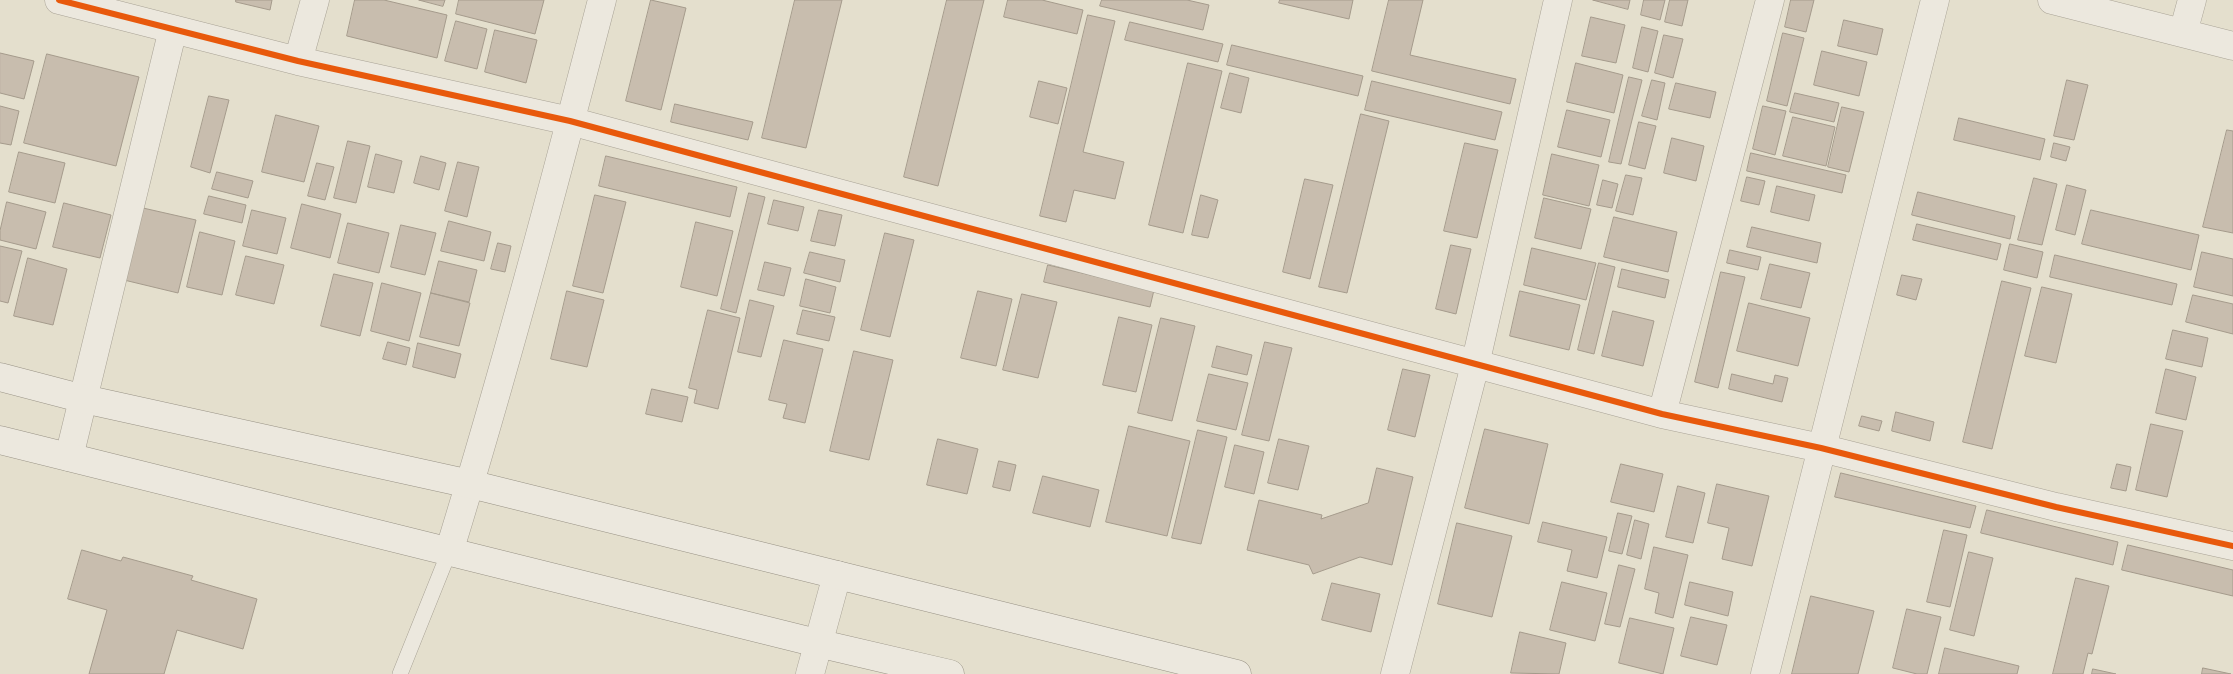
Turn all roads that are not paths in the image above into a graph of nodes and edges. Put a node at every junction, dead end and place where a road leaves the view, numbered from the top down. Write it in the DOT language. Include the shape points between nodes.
graph roads {
  1 [pos="59,0"];
  2 [pos="315,0"];
  3 [pos="602,0"];
  4 [pos="1558,0"];
  5 [pos="1770,0"];
  6 [pos="1935,0"];
  7 [pos="2052,0"];
  8 [pos="2192,0"];
  9 [pos="91,4"];
  10 [pos="173,29"];
  11 [pos="2183,34"];
  12 [pos="2233,46"];
  13 [pos="298,61"];
  14 [pos="570,121"];
  15 [pos="1475,364"];
  16 [pos="0,377"];
  17 [pos="84,399"];
  18 [pos="1662,414"];
  19 [pos="0,440"];
  20 [pos="1821,448"];
  21 [pos="69,457"];
  22 [pos="470,484"];
  23 [pos="2233,546"];
  24 [pos="449,552"];
  25 [pos="837,575"];
  26 [pos="818,643"];
  27 [pos="400,674"];
  28 [pos="810,674"];
  29 [pos="950,674"];
  30 [pos="1237,674"];
  31 [pos="1395,674"];
  32 [pos="1765,674"];
  1 -- 9 [label="street"];
  2 -- 13 [label="street"];
  3 -- 14 [label="street"];
  4 -- 15 [label="street"];
  5 -- 18 [label="street"];
  6 -- 20 [label="street"];
  7 -- 11 [label="street"];
  8 -- 11 [label="street"];
  9 -- 10 [label="street"];
  10 -- 13 [label="street"];
  10 -- 17 [label="street"];
  11 -- 12 [label="street"];
  13 -- 14 [label="street"];
  14 -- 15 [label="street"];
  14 -- 22 [label="street"];
  15 -- 18 [label="street"];
  15 -- 31 [label="street"];
  16 -- 17 [label="street"];
  17 -- 21 [label="street"];
  17 -- 22 [label="street"];
  18 -- 20 [label="street"];
  19 -- 21 [label="street"];
  20 -- 23 [label="street" via="2056,507"];
  20 -- 32 [label="street"];
  21 -- 24 [label="street"];
  22 -- 24 [label="street"];
  22 -- 25 [label="street"];
  24 -- 26 [label="street"];
  24 -- 27 [label="lane"];
  25 -- 26 [label="street"];
  25 -- 30 [label="street"];
  26 -- 28 [label="street"];
  26 -- 29 [label="street"];
}
